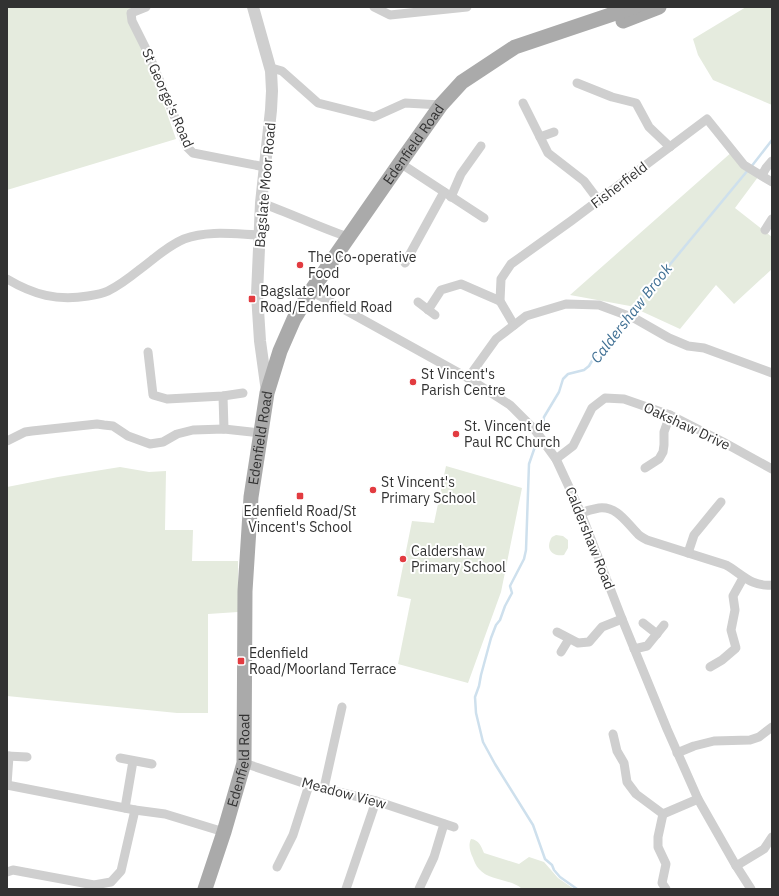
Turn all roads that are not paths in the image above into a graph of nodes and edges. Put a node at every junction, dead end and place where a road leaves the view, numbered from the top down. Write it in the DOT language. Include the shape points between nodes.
graph roads {
  1 [pos="146,7"];
  2 [pos="253,7"];
  3 [pos="374,7"];
  4 [pos="467,7"];
  5 [pos="634,7"];
  6 [pos="659,7"];
  7 [pos="594,25"];
  8 [pos="271,71"];
  9 [pos="577,83"];
  10 [pos="523,103"];
  11 [pos="441,105"];
  12 [pos="554,132"];
  13 [pos="540,137"];
  14 [pos="481,146"];
  15 [pos="670,147"];
  16 [pos="772,161"];
  17 [pos="400,164"];
  18 [pos="265,167"];
  19 [pos="759,173"];
  20 [pos="772,182"];
  21 [pos="448,195"];
  22 [pos="599,201"];
  23 [pos="261,203"];
  24 [pos="484,218"];
  25 [pos="772,219"];
  26 [pos="765,230"];
  27 [pos="259,235"];
  28 [pos="348,237"];
  29 [pos="405,263"];
  30 [pos="8,281"];
  31 [pos="311,291"];
  32 [pos="500,301"];
  33 [pos="418,302"];
  34 [pos="514,325"];
  35 [pos="260,343"];
  36 [pos="280,351"];
  37 [pos="148,352"];
  38 [pos="772,373"];
  39 [pos="468,378"];
  40 [pos="243,393"];
  41 [pos="267,394"];
  42 [pos="223,396"];
  43 [pos="670,415"];
  44 [pos="224,429"];
  45 [pos="260,433"];
  46 [pos="7,440"];
  47 [pos="556,459"];
  48 [pos="645,468"];
  49 [pos="772,469"];
  50 [pos="721,502"];
  51 [pos="581,513"];
  52 [pos="712,513"];
  53 [pos="719,520"];
  54 [pos="688,554"];
  55 [pos="743,578"];
  56 [pos="772,585"];
  57 [pos="622,619"];
  58 [pos="643,624"];
  59 [pos="664,625"];
  60 [pos="557,632"];
  61 [pos="657,634"];
  62 [pos="569,639"];
  63 [pos="634,649"];
  64 [pos="561,652"];
  65 [pos="710,667"];
  66 [pos="342,707"];
  67 [pos="772,727"];
  68 [pos="613,734"];
  69 [pos="677,753"];
  70 [pos="8,756"];
  71 [pos="27,757"];
  72 [pos="120,758"];
  73 [pos="133,761"];
  74 [pos="244,763"];
  75 [pos="152,764"];
  76 [pos="7,785"];
  77 [pos="310,785"];
  78 [pos="324,788"];
  79 [pos="698,799"];
  80 [pos="376,801"];
  81 [pos="125,808"];
  82 [pos="135,810"];
  83 [pos="663,814"];
  84 [pos="444,824"];
  85 [pos="454,827"];
  86 [pos="224,832"];
  87 [pos="772,837"];
  88 [pos="736,866"];
  89 [pos="278,867"];
  90 [pos="7,872"];
  91 [pos="205,889"];
  92 [pos="346,889"];
  93 [pos="419,889"];
  94 [pos="666,889"];
  95 [pos="751,889"];
  1 -- 18 [label="street, St George's Road" via="131,13 132,21 187,147 192,153"];
  2 -- 8 [label="street, Bagslate Moor Road"];
  3 -- 4 [label="street" via="390,15"];
  5 -- 7 [label="main road, Edenfield Road"];
  6 -- 7 [label="main road, Edenfield Road" via="638,16"];
  7 -- 11 [label="main road, Edenfield Road" via="521,56 498,58 462,82"];
  8 -- 11 [label="street" via="282,71 318,103 374,116 405,103"];
  8 -- 18 [label="street, Bagslate Moor Road" via="271,110"];
  9 -- 15 [label="street" via="612,97 636,103 649,126"];
  10 -- 13 [label="street"];
  11 -- 17 [label="main road, Edenfield Road"];
  12 -- 13 [label="street"];
  13 -- 22 [label="street" via="548,152 584,181"];
  14 -- 21 [label="street"];
  15 -- 19 [label="street, Fisherfield" via="707,119 744,165"];
  15 -- 22 [label="street, Fisherfield"];
  16 -- 19 [label="street"];
  17 -- 21 [label="street"];
  17 -- 28 [label="main road, Edenfield Road"];
  18 -- 23 [label="street, Bagslate Moor Road"];
  19 -- 20 [label="street, Fisherfield"];
  21 -- 24 [label="street"];
  21 -- 29 [label="street"];
  22 -- 32 [label="street, Fisherfield" via="511,264 501,279"];
  23 -- 27 [label="street, Bagslate Moor Road"];
  23 -- 28 [label="street"];
  25 -- 26 [label="street"];
  27 -- 30 [label="street" via="221,233 184,239 170,246 121,284 107,292 94,295 53,298"];
  27 -- 35 [label="street, Bagslate Moor Road" via="257,294"];
  28 -- 31 [label="main road, Edenfield Road"];
  31 -- 36 [label="main road, Edenfield Road" via="294,319"];
  31 -- 39 [label="street, Caldershaw Road"];
  32 -- 33 [label="street" via="461,284 441,290 432,312"];
  32 -- 34 [label="street"];
  34 -- 38 [label="street" via="526,316 566,304 599,304 634,318 688,346 704,348"];
  34 -- 39 [label="street" via="496,339"];
  35 -- 36 [label="street"];
  35 -- 41 [label="street, Bagslate Moor Road"];
  36 -- 41 [label="main road, Edenfield Road"];
  37 -- 42 [label="street" via="153,395 167,399"];
  39 -- 47 [label="street, Caldershaw Road" via="510,405 535,430"];
  40 -- 42 [label="street"];
  41 -- 45 [label="main road, Edenfield Road"];
  42 -- 44 [label="street"];
  43 -- 47 [label="street, Oakshaw Drive" via="624,399 606,398 592,408 573,446"];
  43 -- 48 [label="street" via="664,432 663,452 659,459"];
  43 -- 49 [label="street, Oakshaw Drive"];
  44 -- 45 [label="street"];
  44 -- 46 [label="street" via="193,430 150,444 128,436 113,426 97,424 25,432"];
  45 -- 74 [label="main road, Edenfield Road" via="251,498 245,591"];
  47 -- 51 [label="street, Caldershaw Road"];
  50 -- 52 [label="street"];
  51 -- 54 [label="street" via="600,508 618,513 637,534 647,540"];
  51 -- 57 [label="street, Caldershaw Road"];
  52 -- 53 [label="street"];
  52 -- 54 [label="street" via="694,535"];
  54 -- 55 [label="street" via="726,565"];
  55 -- 56 [label="street"];
  55 -- 65 [label="street" via="733,596 735,610 731,630 740,649"];
  57 -- 62 [label="street" via="602,627 589,642 578,643"];
  57 -- 63 [label="street, Caldershaw Road"];
  58 -- 61 [label="street"];
  59 -- 61 [label="street"];
  60 -- 62 [label="street"];
  61 -- 63 [label="street" via="647,646"];
  62 -- 64 [label="street"];
  63 -- 69 [label="street, Caldershaw Road"];
  66 -- 78 [label="street"];
  67 -- 69 [label="street" via="750,740 714,742"];
  68 -- 83 [label="street" via="617,751 624,763 627,782 636,794"];
  69 -- 79 [label="street, Caldershaw Road"];
  70 -- 71 [label="street"];
  70 -- 76 [label="street"];
  72 -- 73 [label="street"];
  73 -- 75 [label="street"];
  73 -- 81 [label="street"];
  74 -- 77 [label="street, Meadow View"];
  74 -- 86 [label="main road, Edenfield Road"];
  76 -- 81 [label="street"];
  77 -- 78 [label="street, Meadow View"];
  77 -- 89 [label="street" via="293,835"];
  78 -- 80 [label="street, Meadow View"];
  79 -- 83 [label="street"];
  79 -- 88 [label="street, Caldershaw Road"];
  80 -- 84 [label="street, Meadow View"];
  80 -- 92 [label="street"];
  81 -- 82 [label="street"];
  82 -- 86 [label="street" via="164,814"];
  82 -- 90 [label="street" via="121,872 111,882 94,885 13,870"];
  83 -- 94 [label="street" via="658,847 666,864 662,883"];
  84 -- 85 [label="street, Meadow View"];
  84 -- 93 [label="street" via="434,857"];
  86 -- 91 [label="main road, Edenfield Road"];
  87 -- 88 [label="street" via="764,850"];
  88 -- 95 [label="street, Caldershaw Road"];
}
